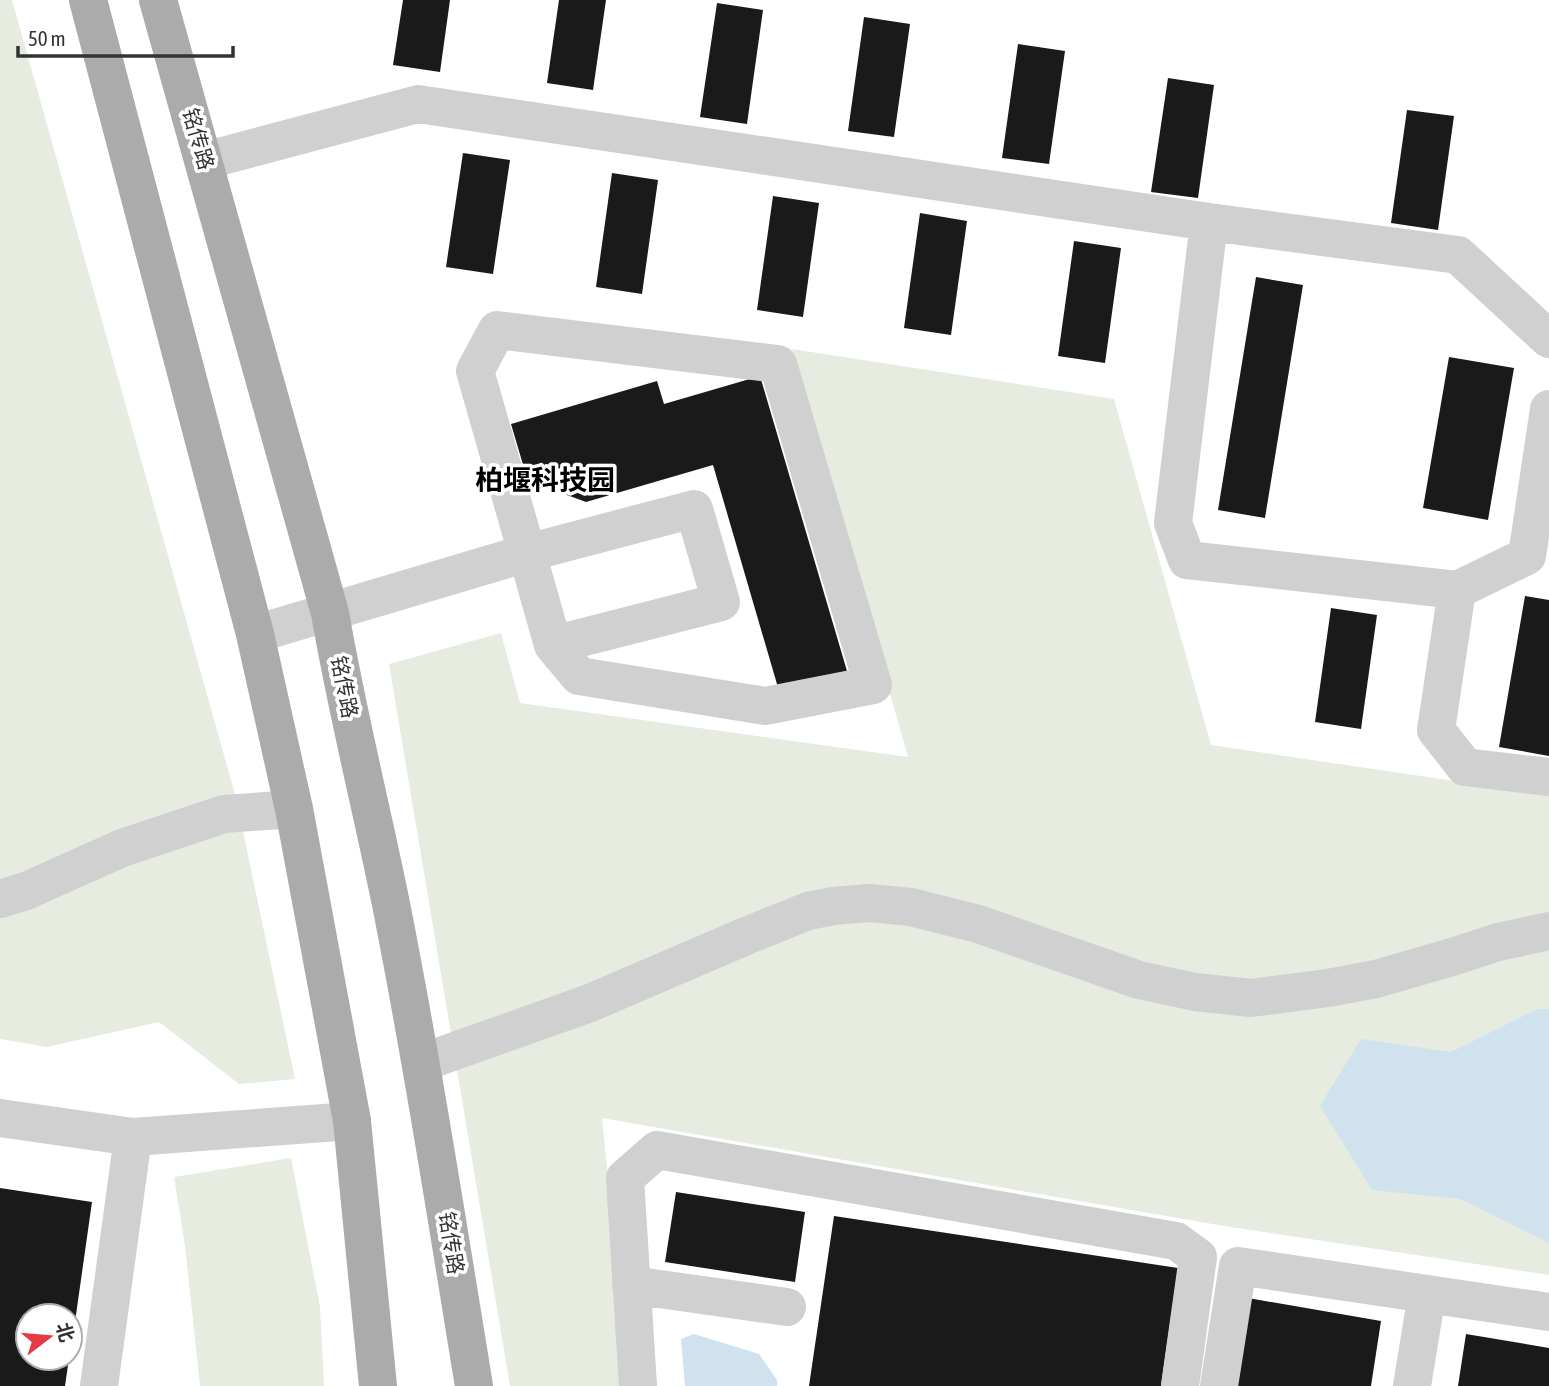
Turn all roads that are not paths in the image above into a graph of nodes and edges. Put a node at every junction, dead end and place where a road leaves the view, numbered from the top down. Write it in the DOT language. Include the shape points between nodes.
graph roads {
  1 [pos="88,0"];
  2 [pos="158,0"];
  3 [pos="204,161"];
  4 [pos="1209,222"];
  5 [pos="1549,339"];
  6 [pos="1549,409"];
  7 [pos="527,553"];
  8 [pos="1457,590"];
  9 [pos="330,613"];
  10 [pos="254,634"];
  11 [pos="553,645"];
  12 [pos="1549,777"];
  13 [pos="294,809"];
  14 [pos="0,899"];
  15 [pos="1549,931"];
  16 [pos="421,1063"];
  17 [pos="0,1118"];
  18 [pos="352,1121"];
  19 [pos="134,1137"];
  20 [pos="631,1285"];
  21 [pos="1427,1294"];
  22 [pos="788,1307"];
  23 [pos="1549,1312"];
  24 [pos="99,1386"];
  25 [pos="378,1386"];
  26 [pos="474,1386"];
  27 [pos="638,1386"];
  28 [pos="1180,1386"];
  29 [pos="1219,1386"];
  30 [pos="1412,1386"];
  1 -- 10 [label="main road"];
  2 -- 3 [label="main road, 铭传路"];
  3 -- 4 [label="lane" via="418,104"];
  3 -- 9 [label="main road, 铭传路"];
  4 -- 5 [label="lane" via="1458,255"];
  4 -- 8 [label="lane" via="1173,523 1187,560"];
  6 -- 8 [label="lane" via="1527,556"];
  7 -- 9 [label="lane"];
  7 -- 11 [label="lane"];
  7 -- 11 [label="lane" via="694,509 721,602"];
  7 -- 11 [label="lane" via="475,371 497,330 778,365 873,685 765,706 579,676"];
  8 -- 12 [label="lane" via="1436,730 1465,767"];
  9 -- 10 [label="lane"];
  9 -- 16 [label="main road, 铭传路"];
  10 -- 13 [label="main road"];
  13 -- 14 [label="lane" via="224,814 122,848"];
  13 -- 18 [label="main road"];
  15 -- 16 [label="lane" via="1376,979 1251,998 1139,980 978,923 911,907 833,906 808,911 590,1003"];
  16 -- 26 [label="main road, 铭传路"];
  17 -- 19 [label="lane"];
  18 -- 19 [label="lane"];
  18 -- 25 [label="main road"];
  19 -- 24 [label="lane"];
  20 -- 22 [label="lane"];
  20 -- 27 [label="lane"];
  20 -- 28 [label="lane" via="625,1178 657,1150 1176,1241 1198,1257"];
  21 -- 23 [label="lane"];
  21 -- 29 [label="lane" via="1238,1266"];
  21 -- 30 [label="lane"];
}
